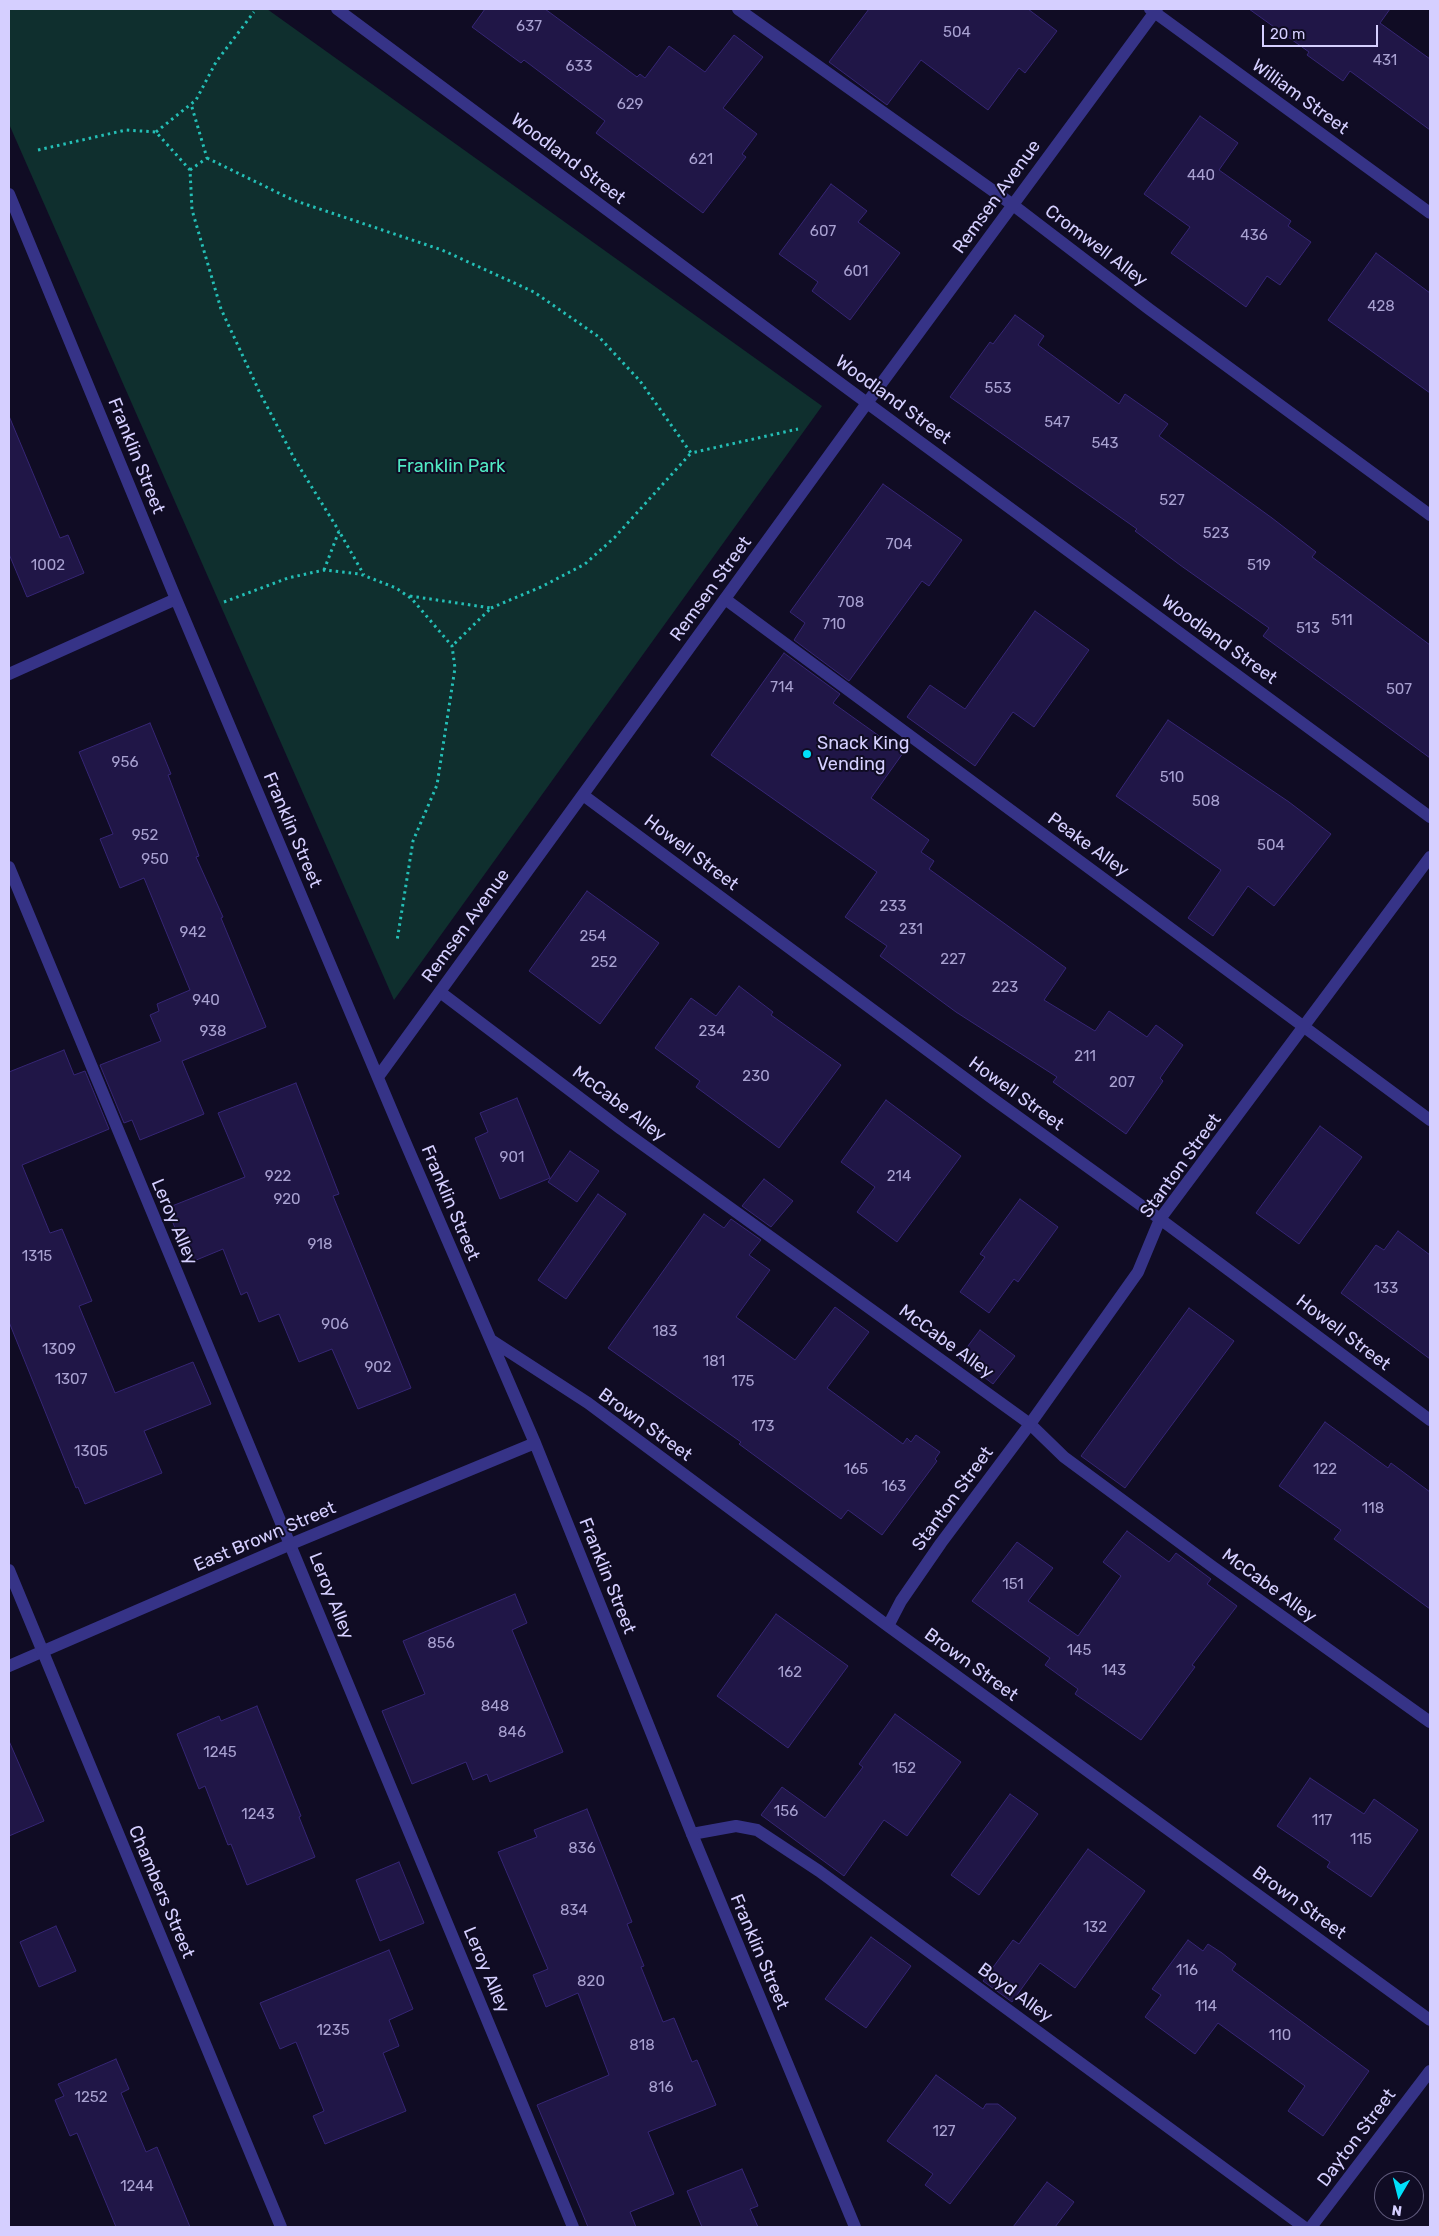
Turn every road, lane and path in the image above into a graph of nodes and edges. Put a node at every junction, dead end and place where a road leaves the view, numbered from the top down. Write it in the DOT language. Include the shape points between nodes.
graph roads {
  1 [pos="337,9"];
  2 [pos="738,9"];
  3 [pos="1154,10"];
  4 [pos="254,12"];
  5 [pos="191,104"];
  6 [pos="156,132"];
  7 [pos="38,150"];
  8 [pos="206,158"];
  9 [pos="190,170"];
  10 [pos="9,194"];
  11 [pos="1013,205"];
  12 [pos="1430,213"];
  13 [pos="867,403"];
  14 [pos="798,429"];
  15 [pos="691,453"];
  16 [pos="1430,515"];
  17 [pos="339,531"];
  18 [pos="324,570"];
  19 [pos="365,576"];
  20 [pos="407,596"];
  21 [pos="725,599"];
  22 [pos="176,600"];
  23 [pos="224,602"];
  24 [pos="491,608"];
  25 [pos="452,646"];
  26 [pos="9,674"];
  27 [pos="583,795"];
  28 [pos="1430,817"];
  29 [pos="1430,857"];
  30 [pos="9,867"];
  31 [pos="397,941"];
  32 [pos="440,992"];
  33 [pos="1306,1026"];
  34 [pos="378,1077"];
  35 [pos="1430,1120"];
  36 [pos="1160,1219"];
  37 [pos="490,1340"];
  38 [pos="1430,1420"];
  39 [pos="1030,1424"];
  40 [pos="535,1443"];
  41 [pos="291,1544"];
  42 [pos="9,1570"];
  43 [pos="888,1626"];
  44 [pos="42,1652"];
  45 [pos="9,1666"];
  46 [pos="1430,1722"];
  47 [pos="692,1834"];
  48 [pos="1430,2020"];
  49 [pos="1430,2071"];
  50 [pos="282,2227"];
  51 [pos="573,2227"];
  52 [pos="855,2227"];
  53 [pos="1304,2227"];
  54 [pos="1312,2227"];
  1 -- 13 [label="street, Woodland Street"];
  2 -- 11 [label="street, Cromwell Alley"];
  3 -- 11 [label="street, Remsen Avenue"];
  3 -- 12 [label="street, William Street"];
  4 -- 5 [label="path" via="216,62"];
  5 -- 6 [label="path"];
  5 -- 8 [label="path"];
  6 -- 7 [label="path" via="126,130"];
  6 -- 9 [label="path"];
  8 -- 9 [label="path"];
  8 -- 15 [label="path" via="292,200 442,250 534,292 599,338 640,381"];
  9 -- 17 [label="path" via="192,210 222,309 295,460"];
  10 -- 22 [label="street, Franklin Street"];
  11 -- 13 [label="street, Remsen Avenue"];
  11 -- 16 [label="street, Cromwell Alley"];
  13 -- 21 [label="street, Remsen Street"];
  13 -- 28 [label="street, Woodland Street"];
  14 -- 15 [label="path"];
  15 -- 24 [label="path" via="585,564"];
  17 -- 18 [label="path"];
  17 -- 19 [label="path"];
  18 -- 19 [label="path"];
  18 -- 23 [label="path" via="288,578"];
  19 -- 20 [label="path"];
  20 -- 24 [label="path"];
  20 -- 25 [label="path"];
  21 -- 27 [label="street, Remsen Street"];
  21 -- 33 [label="street, Peake Alley"];
  22 -- 26 [label="street"];
  22 -- 34 [label="street, Franklin Street"];
  24 -- 25 [label="path"];
  25 -- 31 [label="path" via="455,668 436,785 413,842"];
  27 -- 32 [label="street, Remsen Avenue"];
  27 -- 36 [label="street, Howell Street"];
  29 -- 33 [label="street, Stanton Street"];
  30 -- 41 [label="street, Leroy Alley"];
  32 -- 34 [label="street, Remsen Avenue"];
  32 -- 39 [label="street, McCabe Alley" via="629,1134"];
  33 -- 35 [label="street, Peake Alley"];
  33 -- 36 [label="street, Stanton Street"];
  34 -- 37 [label="street, Franklin Street"];
  36 -- 38 [label="street, Howell Street"];
  36 -- 39 [label="street, Stanton Street" via="1138,1272"];
  37 -- 40 [label="street, Franklin Street"];
  37 -- 43 [label="street, Brown Street" via="588,1404"];
  39 -- 43 [label="street, Stanton Street" via="900,1601"];
  39 -- 46 [label="street, McCabe Alley" via="1064,1457"];
  40 -- 41 [label="street, East Brown Street"];
  40 -- 47 [label="street, Franklin Street"];
  41 -- 44 [label="street, East Brown Street"];
  41 -- 51 [label="street, Leroy Alley"];
  42 -- 44 [label="street, Chambers Street"];
  43 -- 48 [label="street, Brown Street"];
  44 -- 45 [label="street, East Brown Street"];
  44 -- 50 [label="street, Chambers Street"];
  47 -- 52 [label="street, Franklin Street"];
  47 -- 53 [label="street, Boyd Alley" via="736,1826 757,1830 819,1871"];
  49 -- 54 [label="street, Dayton Street"];
}
